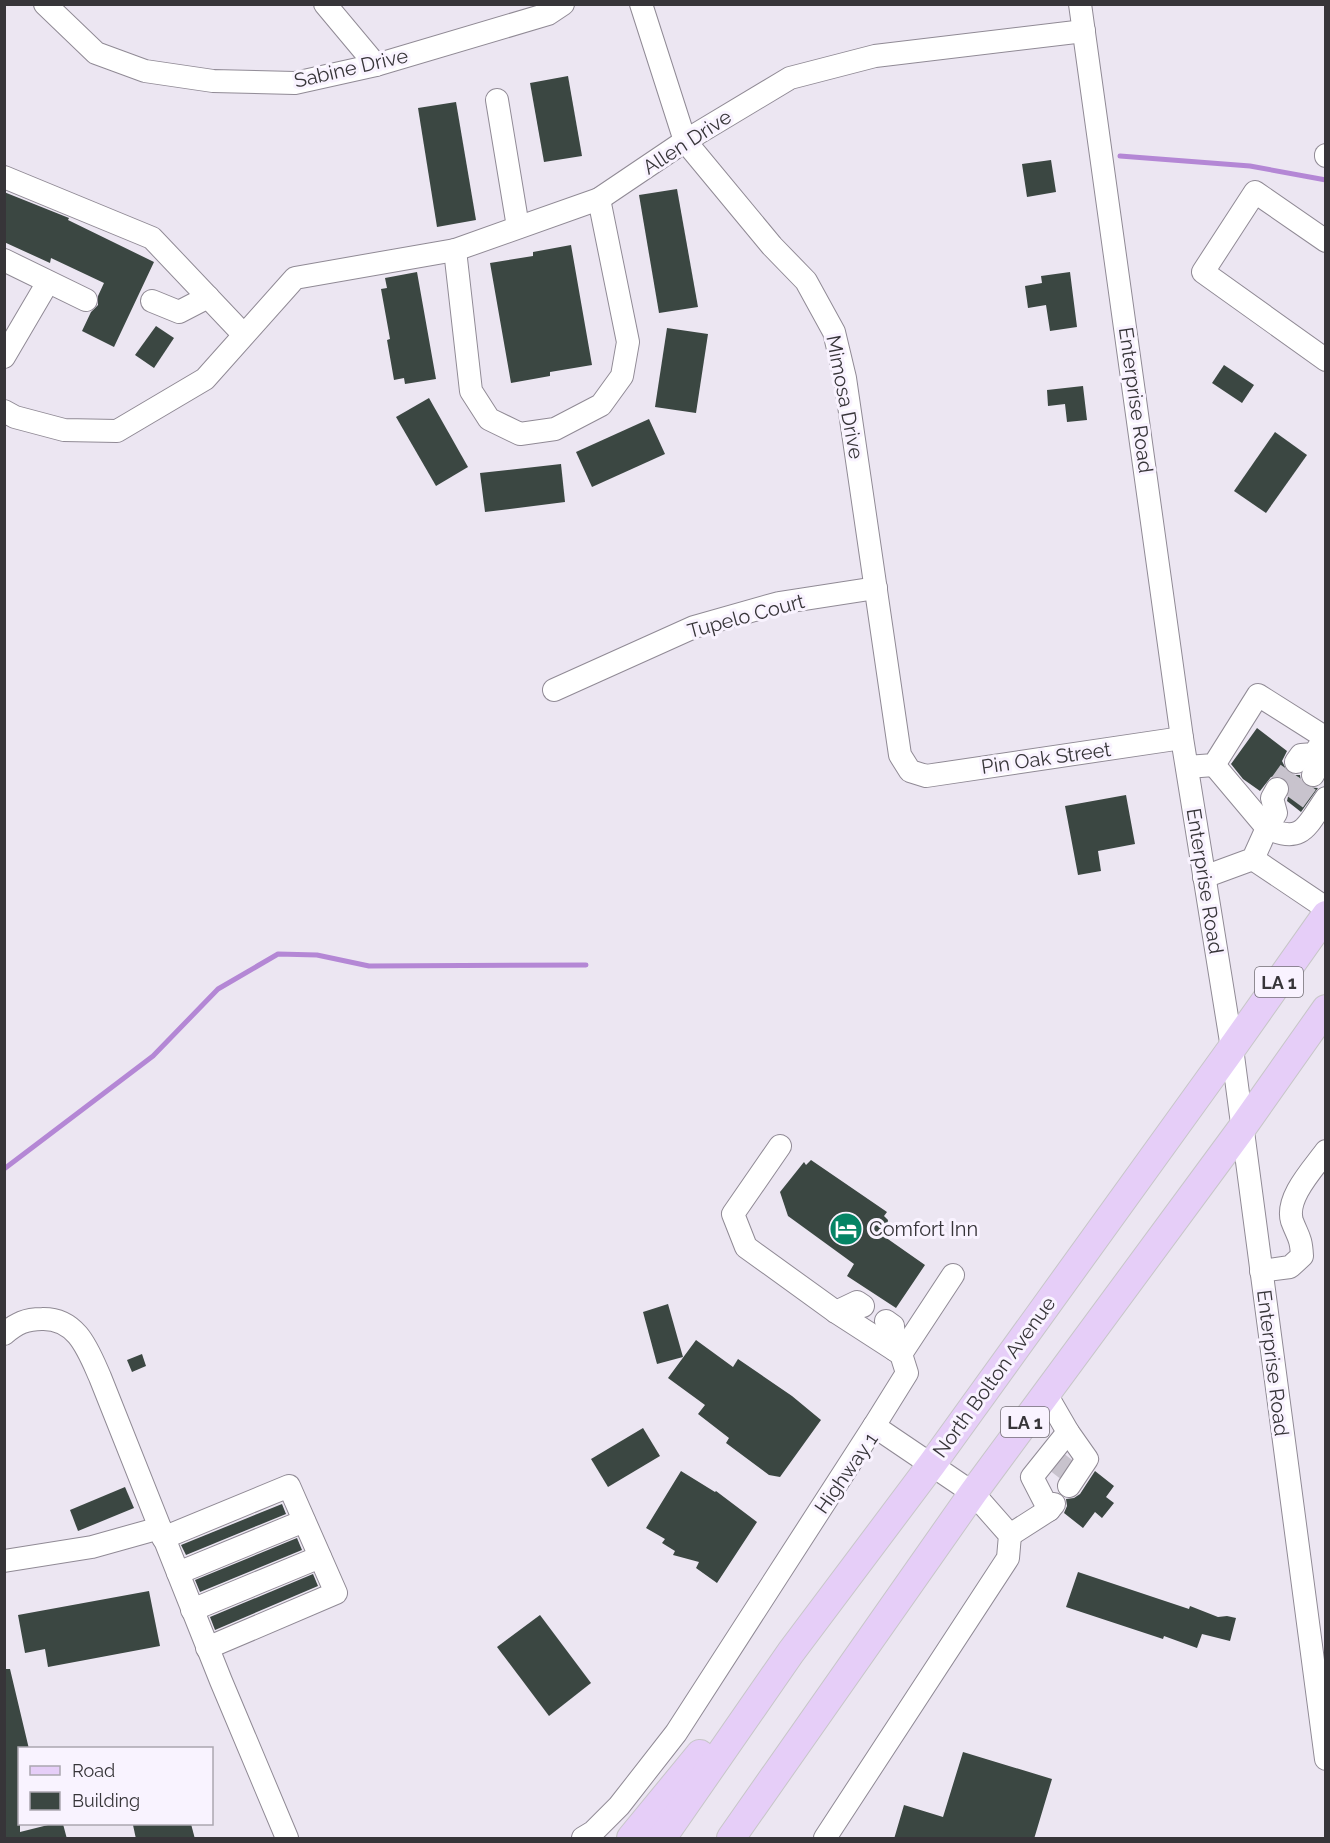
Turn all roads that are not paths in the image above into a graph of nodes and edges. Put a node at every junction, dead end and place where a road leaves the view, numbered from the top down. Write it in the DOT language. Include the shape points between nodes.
graph roads {
  1 [pos="45,4"];
  2 [pos="325,4"];
  3 [pos="563,4"];
  4 [pos="640,4"];
  5 [pos="1080,4"];
  6 [pos="1084,31"];
  7 [pos="376,65"];
  8 [pos="497,100"];
  9 [pos="685,141"];
  10 [pos="4,177"];
  11 [pos="599,199"];
  12 [pos="518,227"];
  13 [pos="1326,241"];
  14 [pos="455,250"];
  15 [pos="4,260"];
  16 [pos="48,282"];
  17 [pos="208,297"];
  18 [pos="86,300"];
  19 [pos="152,301"];
  20 [pos="243,334"];
  21 [pos="4,357"];
  22 [pos="1326,360"];
  23 [pos="4,411"];
  24 [pos="876,588"];
  25 [pos="554,690"];
  26 [pos="1182,738"];
  27 [pos="1315,753"];
  28 [pos="1214,765"];
  29 [pos="1187,767"];
  30 [pos="910,771"];
  31 [pos="1326,798"];
  32 [pos="1279,807"];
  33 [pos="1253,859"];
  34 [pos="1204,877"];
  35 [pos="1326,908"];
  36 [pos="1326,915"];
  37 [pos="1324,1014"];
  38 [pos="1232,1048"];
  39 [pos="1242,1128"];
  40 [pos="780,1146"];
  41 [pos="1326,1151"];
  42 [pos="1261,1271"];
  43 [pos="953,1275"];
  44 [pos="863,1306"];
  45 [pos="836,1312"];
  46 [pos="886,1321"];
  47 [pos="4,1334"];
  48 [pos="898,1352"];
  49 [pos="1046,1394"];
  50 [pos="874,1426"];
  51 [pos="1071,1443"];
  52 [pos="932,1464"];
  53 [pos="973,1493"];
  54 [pos="1047,1502"];
  55 [pos="304,1521"];
  56 [pos="161,1533"];
  57 [pos="1010,1535"];
  58 [pos="320,1557"];
  59 [pos="4,1561"];
  60 [pos="177,1573"];
  61 [pos="192,1610"];
  62 [pos="207,1647"];
  63 [pos="791,1652"];
  64 [pos="1323,1720"];
  65 [pos="1326,1759"];
  66 [pos="588,1835"];
  67 [pos="287,1839"];
  68 [pos="631,1839"];
  69 [pos="662,1839"];
  70 [pos="730,1839"];
  71 [pos="825,1839"];
  1 -- 7 [label="street, Sabine Drive" via="96,53 145,70 213,81 295,83"];
  2 -- 7 [label="street"];
  3 -- 7 [label="street, Sabine Drive" via="548,14"];
  4 -- 9 [label="street, Mimosa Drive"];
  5 -- 6 [label="street, Enterprise Road"];
  6 -- 9 [label="street, Allen Drive" via="875,56 790,78"];
  6 -- 26 [label="street, Enterprise Road"];
  8 -- 12 [label="street"];
  9 -- 11 [label="street, Allen Drive"];
  9 -- 24 [label="street, Mimosa Drive" via="806,281 834,332 845,378"];
  10 -- 17 [label="street" via="152,238"];
  11 -- 12 [label="street, Allen Drive"];
  11 -- 14 [label="street" via="628,342 622,376 601,405 555,429 520,434 489,419 471,391"];
  12 -- 14 [label="street, Allen Drive"];
  13 -- 22 [label="street" via="1255,192 1203,272"];
  14 -- 20 [label="street, Allen Drive" via="295,278"];
  15 -- 16 [label="street"];
  16 -- 18 [label="street"];
  16 -- 21 [label="street"];
  17 -- 19 [label="street" via="179,312"];
  17 -- 20 [label="street"];
  20 -- 23 [label="street" via="205,380 117,431 64,430"];
  24 -- 25 [label="street, Tupelo Court" via="779,603 694,627"];
  24 -- 30 [label="street, Mimosa Drive" via="900,755"];
  26 -- 29 [label="street, Enterprise Road"];
  26 -- 30 [label="street, Pin Oak Street" via="926,776"];
  27 -- 28 [label="street" via="1258,695"];
  28 -- 29 [label="street"];
  28 -- 32 [label="street"];
  29 -- 34 [label="street, Enterprise Road"];
  31 -- 32 [label="street" via="1305,828 1295,834 1283,835"];
  32 -- 33 [label="street"];
  33 -- 34 [label="street"];
  33 -- 35 [label="street"];
  34 -- 38 [label="street, Enterprise Road"];
  36 -- 38 [label="main road, North Bolton Avenue / LA 1"];
  37 -- 39 [label="main road, LA 1"];
  38 -- 39 [label="street, Enterprise Road"];
  38 -- 52 [label="main road, North Bolton Avenue / LA 1"];
  39 -- 42 [label="street, Enterprise Road"];
  39 -- 49 [label="main road, LA 1"];
  40 -- 45 [label="street" via="733,1214 746,1247"];
  41 -- 42 [label="street" via="1292,1198 1291,1219 1301,1239 1302,1256 1290,1267"];
  42 -- 64 [label="street, Enterprise Road"];
  43 -- 48 [label="street"];
  44 -- 45 [label="street" via="857,1302"];
  45 -- 48 [label="street"];
  46 -- 48 [label="street" via="894,1326"];
  47 -- 56 [label="street" via="22,1321 48,1318 71,1326 79,1335 100,1377"];
  48 -- 50 [label="street" via="907,1373"];
  49 -- 51 [label="street"];
  49 -- 53 [label="main road, LA 1"];
  50 -- 52 [label="street, Highway 1"];
  50 -- 66 [label="street, Highway 1" via="676,1733 619,1806"];
  51 -- 54 [label="street" via="1032,1477"];
  51 -- 54 [label="street" via="1087,1459 1061,1479"];
  52 -- 53 [label="street, Highway 1"];
  52 -- 63 [label="main road, North Bolton Avenue / LA 1"];
  53 -- 57 [label="street, Highway 1"];
  53 -- 70 [label="main road, LA 1"];
  54 -- 57 [label="street"];
  55 -- 56 [label="street" via="290,1486"];
  55 -- 58 [label="street"];
  55 -- 60 [label="street"];
  56 -- 59 [label="street"];
  56 -- 60 [label="street"];
  57 -- 71 [label="street" via="1008,1558"];
  58 -- 61 [label="street"];
  58 -- 62 [label="street" via="336,1593"];
  60 -- 61 [label="street"];
  61 -- 62 [label="street"];
  62 -- 67 [label="street"];
  63 -- 68 [label="main road" via="747,1696"];
  63 -- 69 [label="main road, North Bolton Avenue / LA 1"];
  64 -- 65 [label="street, Enterprise Road"];
}
